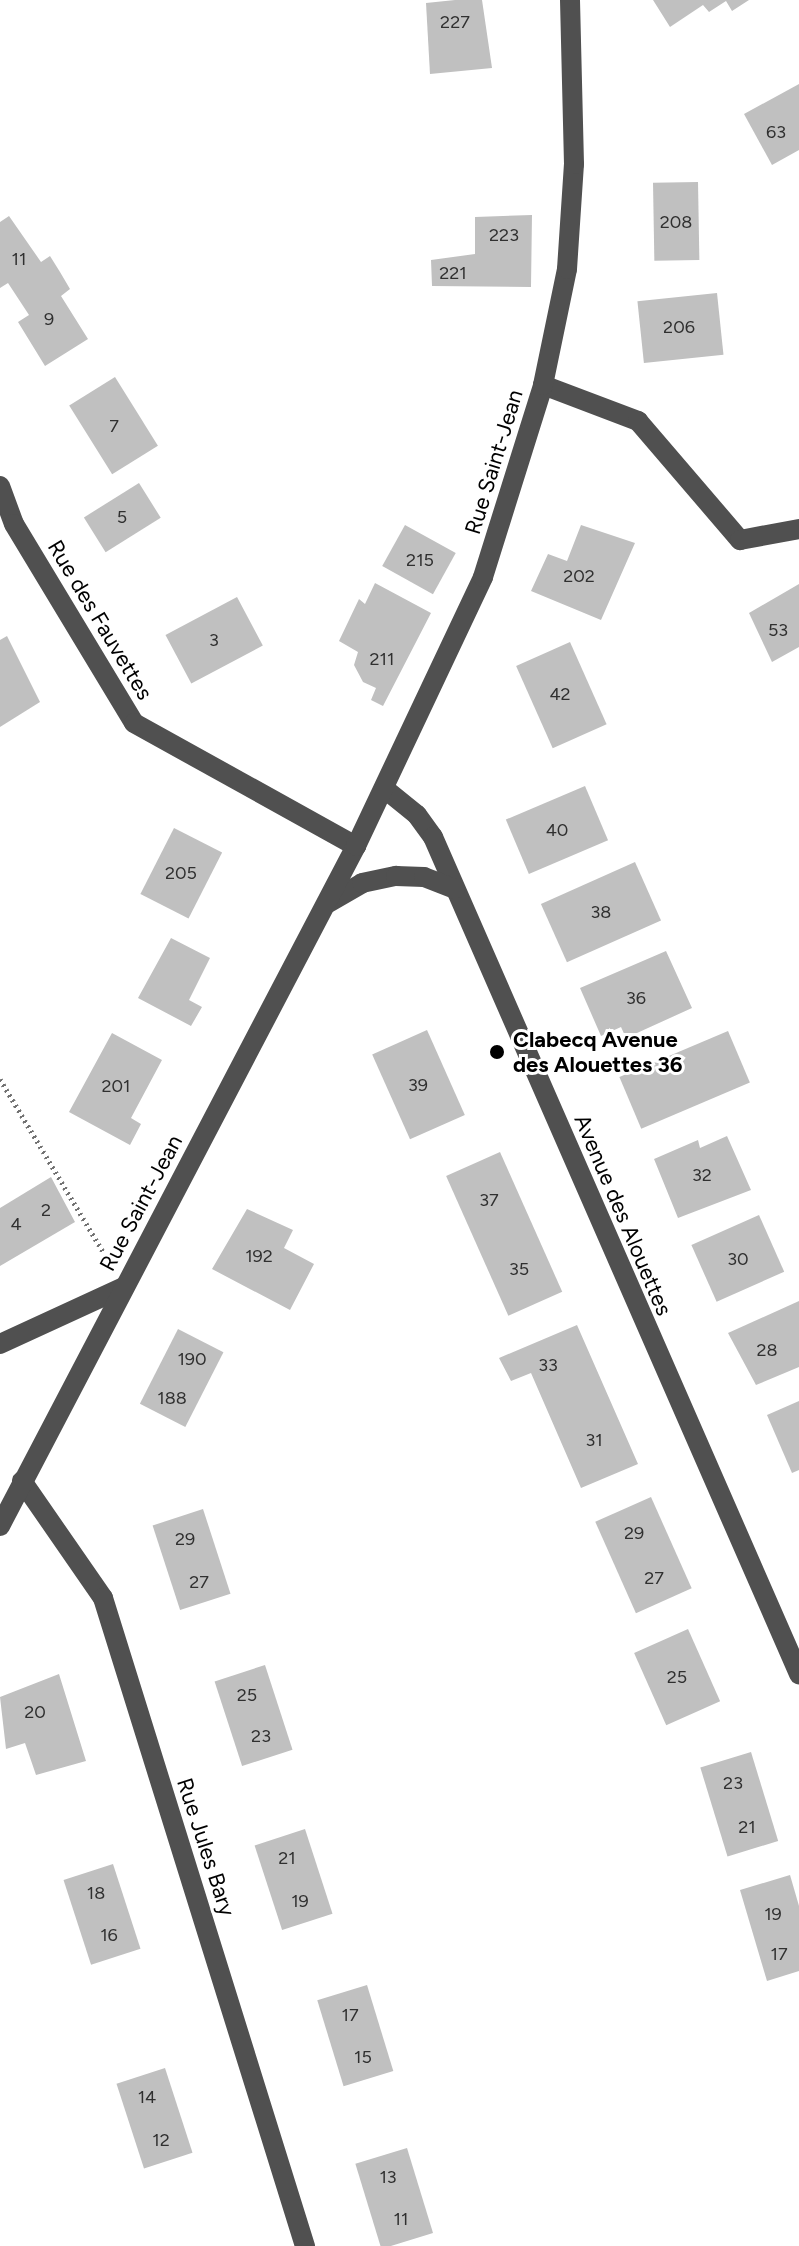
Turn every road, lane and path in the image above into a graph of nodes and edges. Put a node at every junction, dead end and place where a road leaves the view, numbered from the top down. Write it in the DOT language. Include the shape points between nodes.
graph roads {
  1 [pos="570,0"];
  2 [pos="543,385"];
  3 [pos="0,486"];
  4 [pos="799,529"];
  5 [pos="385,789"];
  6 [pos="356,846"];
  7 [pos="455,889"];
  8 [pos="327,904"];
  9 [pos="0,1079"];
  10 [pos="124,1287"];
  11 [pos="0,1344"];
  12 [pos="22,1481"];
  13 [pos="0,1526"];
  14 [pos="799,1674"];
  15 [pos="305,2246"];
  1 -- 2 [label="street, Rue Saint-Jean" via="574,164 567,269"];
  2 -- 4 [label="street" via="638,421 740,540"];
  2 -- 5 [label="street, Rue Saint-Jean" via="483,577"];
  3 -- 6 [label="street, Rue des Fauvettes" via="14,524 134,723"];
  5 -- 6 [label="street, Rue Saint-Jean"];
  5 -- 7 [label="street, Avenue des Alouettes" via="417,815 433,837"];
  6 -- 8 [label="street, Rue Saint-Jean"];
  7 -- 8 [label="street" via="424,877 396,876 362,883"];
  7 -- 14 [label="street, Avenue des Alouettes"];
  8 -- 10 [label="street, Rue Saint-Jean"];
  9 -- 10 [label="path"];
  10 -- 11 [label="street"];
  10 -- 12 [label="street, Rue Saint-Jean"];
  12 -- 13 [label="street, Rue Saint-Jean"];
  12 -- 15 [label="street, Rue Jules Bary" via="103,1598"];
}
